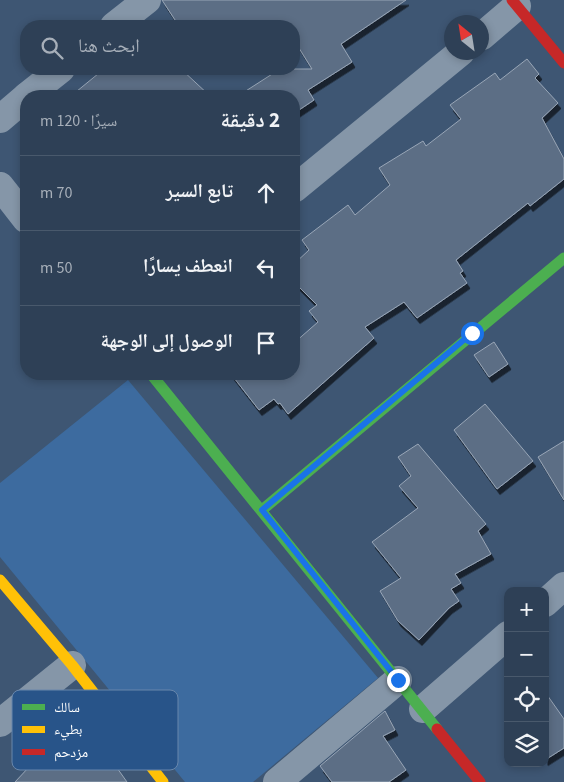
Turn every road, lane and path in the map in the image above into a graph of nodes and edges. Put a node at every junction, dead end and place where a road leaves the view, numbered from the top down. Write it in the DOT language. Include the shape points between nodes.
graph roads {
  1 [pos="147,0"];
  2 [pos="515,3"];
  3 [pos="122,20"];
  4 [pos="489,29"];
  5 [pos="451,60"];
  6 [pos="564,64"];
  7 [pos="53,75"];
  8 [pos="35,90"];
  9 [pos="20,102"];
  10 [pos="0,118"];
  11 [pos="300,184"];
  12 [pos="0,186"];
  13 [pos="20,211"];
  14 [pos="564,258"];
  15 [pos="156,380"];
  16 [pos="262,510"];
  17 [pos="0,580"];
  18 [pos="564,586"];
  19 [pos="549,599"];
  20 [pos="504,638"];
  21 [pos="72,665"];
  22 [pos="398,680"];
  23 [pos="41,690"];
  24 [pos="91,690"];
  25 [pos="423,709"];
  26 [pos="12,714"];
  27 [pos="0,724"];
  28 [pos="154,770"];
  29 [pos="163,782"];
  30 [pos="277,782"];
  31 [pos="480,782"];
  1 -- 3 [label="street"];
  2 -- 4 [label="street"];
  2 -- 6 [label="street"];
  5 -- 11 [label="street"];
  7 -- 8 [label="street"];
  9 -- 10 [label="street"];
  12 -- 13 [label="street"];
  14 -- 16 [label="street"];
  15 -- 16 [label="street"];
  16 -- 22 [label="street"];
  17 -- 21 [label="street"];
  18 -- 19 [label="street"];
  20 -- 25 [label="street"];
  21 -- 23 [label="street"];
  21 -- 24 [label="street"];
  22 -- 25 [label="street"];
  22 -- 30 [label="street"];
  25 -- 31 [label="street"];
  26 -- 27 [label="street"];
  28 -- 29 [label="street"];
}
